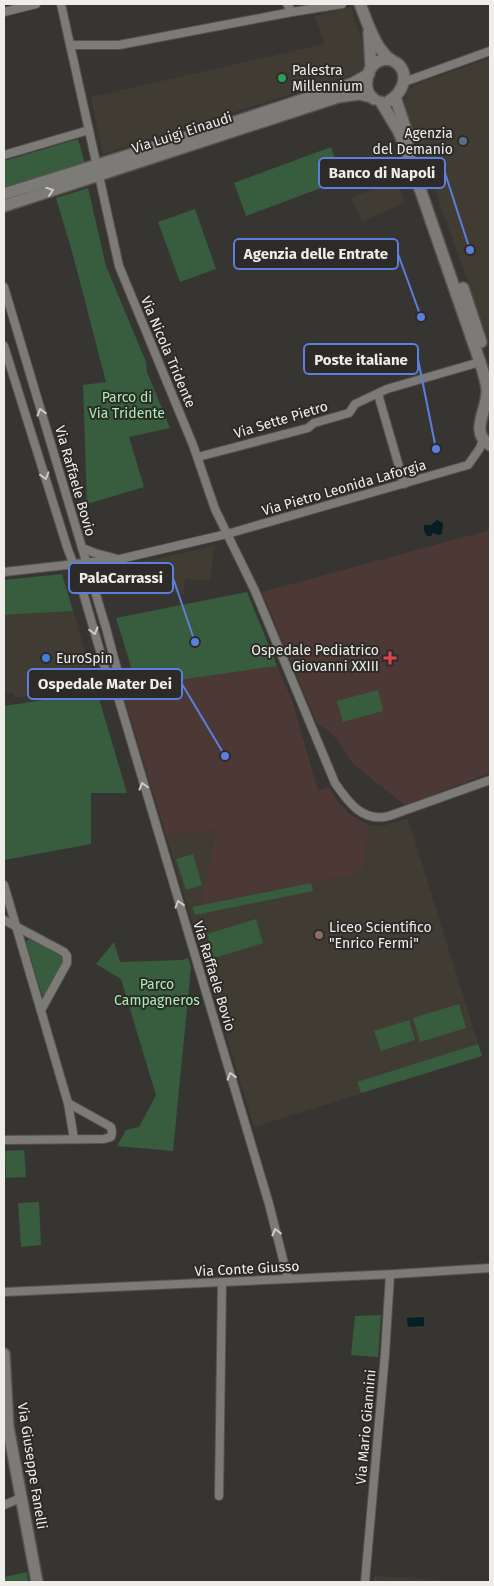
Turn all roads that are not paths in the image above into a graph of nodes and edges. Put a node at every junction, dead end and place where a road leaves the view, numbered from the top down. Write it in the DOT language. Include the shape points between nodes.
graph roads {
  1 [pos="36,4"];
  2 [pos="61,4"];
  3 [pos="287,4"];
  4 [pos="342,4"];
  5 [pos="360,4"];
  6 [pos="4,12"];
  7 [pos="292,12"];
  8 [pos="369,28"];
  9 [pos="70,45"];
  10 [pos="490,51"];
  11 [pos="390,59"];
  12 [pos="370,71"];
  13 [pos="404,82"];
  14 [pos="395,97"];
  15 [pos="376,100"];
  16 [pos="89,130"];
  17 [pos="4,156"];
  18 [pos="98,170"];
  19 [pos="4,194"];
  20 [pos="4,206"];
  21 [pos="4,290"];
  22 [pos="4,346"];
  23 [pos="480,362"];
  24 [pos="490,372"];
  25 [pos="32,379"];
  26 [pos="15,383"];
  27 [pos="378,394"];
  28 [pos="490,411"];
  29 [pos="481,420"];
  30 [pos="486,442"];
  31 [pos="198,457"];
  32 [pos="404,484"];
  33 [pos="74,520"];
  34 [pos="60,525"];
  35 [pos="227,534"];
  36 [pos="82,548"];
  37 [pos="120,559"];
  38 [pos="86,564"];
  39 [pos="74,565"];
  40 [pos="4,572"];
  41 [pos="113,680"];
  42 [pos="490,780"];
  43 [pos="4,885"];
  44 [pos="4,920"];
  45 [pos="17,928"];
  46 [pos="41,1010"];
  47 [pos="68,1103"];
  48 [pos="85,1112"];
  49 [pos="70,1117"];
  50 [pos="74,1139"];
  51 [pos="4,1140"];
  52 [pos="490,1268"];
  53 [pos="390,1275"];
  54 [pos="288,1279"];
  55 [pos="222,1282"];
  56 [pos="4,1292"];
  57 [pos="4,1354"];
  58 [pos="219,1496"];
  59 [pos="21,1498"];
  60 [pos="4,1505"];
  61 [pos="37,1582"];
  62 [pos="365,1582"];
  1 -- 6 [label="street"];
  2 -- 9 [label="street, Via Nicola Tridente"];
  3 -- 7 [label="street"];
  4 -- 7 [label="street"];
  5 -- 8 [label="main road"];
  7 -- 9 [label="street" via="119,45"];
  8 -- 11 [label="main road" via="380,49"];
  8 -- 12 [label="main road"];
  9 -- 16 [label="street, Via Nicola Tridente"];
  10 -- 13 [label="street"];
  11 -- 12 [label="main road" via="382,60"];
  11 -- 13 [label="main road" via="403,69"];
  12 -- 15 [label="main road" via="366,87"];
  12 -- 18 [label="main road, Via Luigi Einaudi" via="351,84"];
  13 -- 14 [label="main road"];
  14 -- 15 [label="main road" via="390,101"];
  14 -- 24 [label="main road"];
  15 -- 18 [label="main road, Via Luigi Einaudi" via="360,94 338,97"];
  15 -- 23 [label="main road" via="399,132"];
  16 -- 17 [label="street"];
  16 -- 18 [label="street, Via Nicola Tridente"];
  18 -- 19 [label="main road, Via Luigi Einaudi"];
  20 -- 18 [label="main road, Via Luigi Einaudi, one-way"];
  18 -- 31 [label="street, Via Nicola Tridente" via="117,260"];
  21 -- 25 [label="street, Via Raffaele Bovio"];
  22 -- 26 [label="street, Via Raffaele Bovio"];
  23 -- 27 [label="street, Via Sette Pietro"];
  23 -- 29 [label="main road" via="487,391"];
  25 -- 26 [label="street"];
  33 -- 25 [label="street, Via Raffaele Bovio, one-way"];
  26 -- 34 [label="street, Via Raffaele Bovio, one-way"];
  27 -- 31 [label="street, Via Sette Pietro" via="355,404 349,413 314,423 308,428"];
  27 -- 32 [label="street"];
  28 -- 29 [label="main road"];
  29 -- 30 [label="main road"];
  30 -- 32 [label="street, Via Pietro Leonida Laforgia" via="468,464"];
  31 -- 35 [label="street, Via Nicola Tridente"];
  32 -- 35 [label="street, Via Pietro Leonida Laforgia"];
  33 -- 34 [label="street"];
  33 -- 36 [label="street, Via Raffaele Bovio"];
  34 -- 39 [label="street, Via Raffaele Bovio"];
  35 -- 37 [label="street, Via Pietro Leonida Laforgia"];
  35 -- 42 [label="street, Via Nicola Tridente" via="255,591 335,782 356,809 367,816 384,818"];
  36 -- 37 [label="street"];
  36 -- 38 [label="street, Via Raffaele Bovio"];
  37 -- 38 [label="street, Via Pietro Leonida Laforgia"];
  38 -- 39 [label="street, Via Pietro Leonida Laforgia"];
  38 -- 41 [label="street, Via Raffaele Bovio" via="118,673"];
  39 -- 40 [label="street, Via Pietro Leonida Laforgia"];
  39 -- 41 [label="street, Via Raffaele Bovio, one-way" via="107,675"];
  54 -- 41 [label="street, Via Raffaele Bovio, one-way" via="269,1204"];
  43 -- 45 [label="street"];
  44 -- 45 [label="street"];
  45 -- 46 [label="street"];
  45 -- 46 [label="street" via="64,952 68,960"];
  46 -- 47 [label="street"];
  47 -- 48 [label="street"];
  47 -- 49 [label="street"];
  48 -- 49 [label="street"];
  48 -- 50 [label="street" via="111,1127 112,1132 107,1139"];
  49 -- 50 [label="street"];
  50 -- 51 [label="street"];
  52 -- 53 [label="street, Via Conte Giusso"];
  53 -- 54 [label="street, Via Conte Giusso"];
  53 -- 62 [label="street, Via Mario Giannini"];
  54 -- 55 [label="street, Via Conte Giusso"];
  55 -- 56 [label="street, Via Conte Giusso"];
  55 -- 58 [label="street"];
  57 -- 59 [label="main road, Via Giuseppe Fanelli" via="8,1427"];
  59 -- 60 [label="street"];
  59 -- 61 [label="main road, Via Giuseppe Fanelli"];
}
